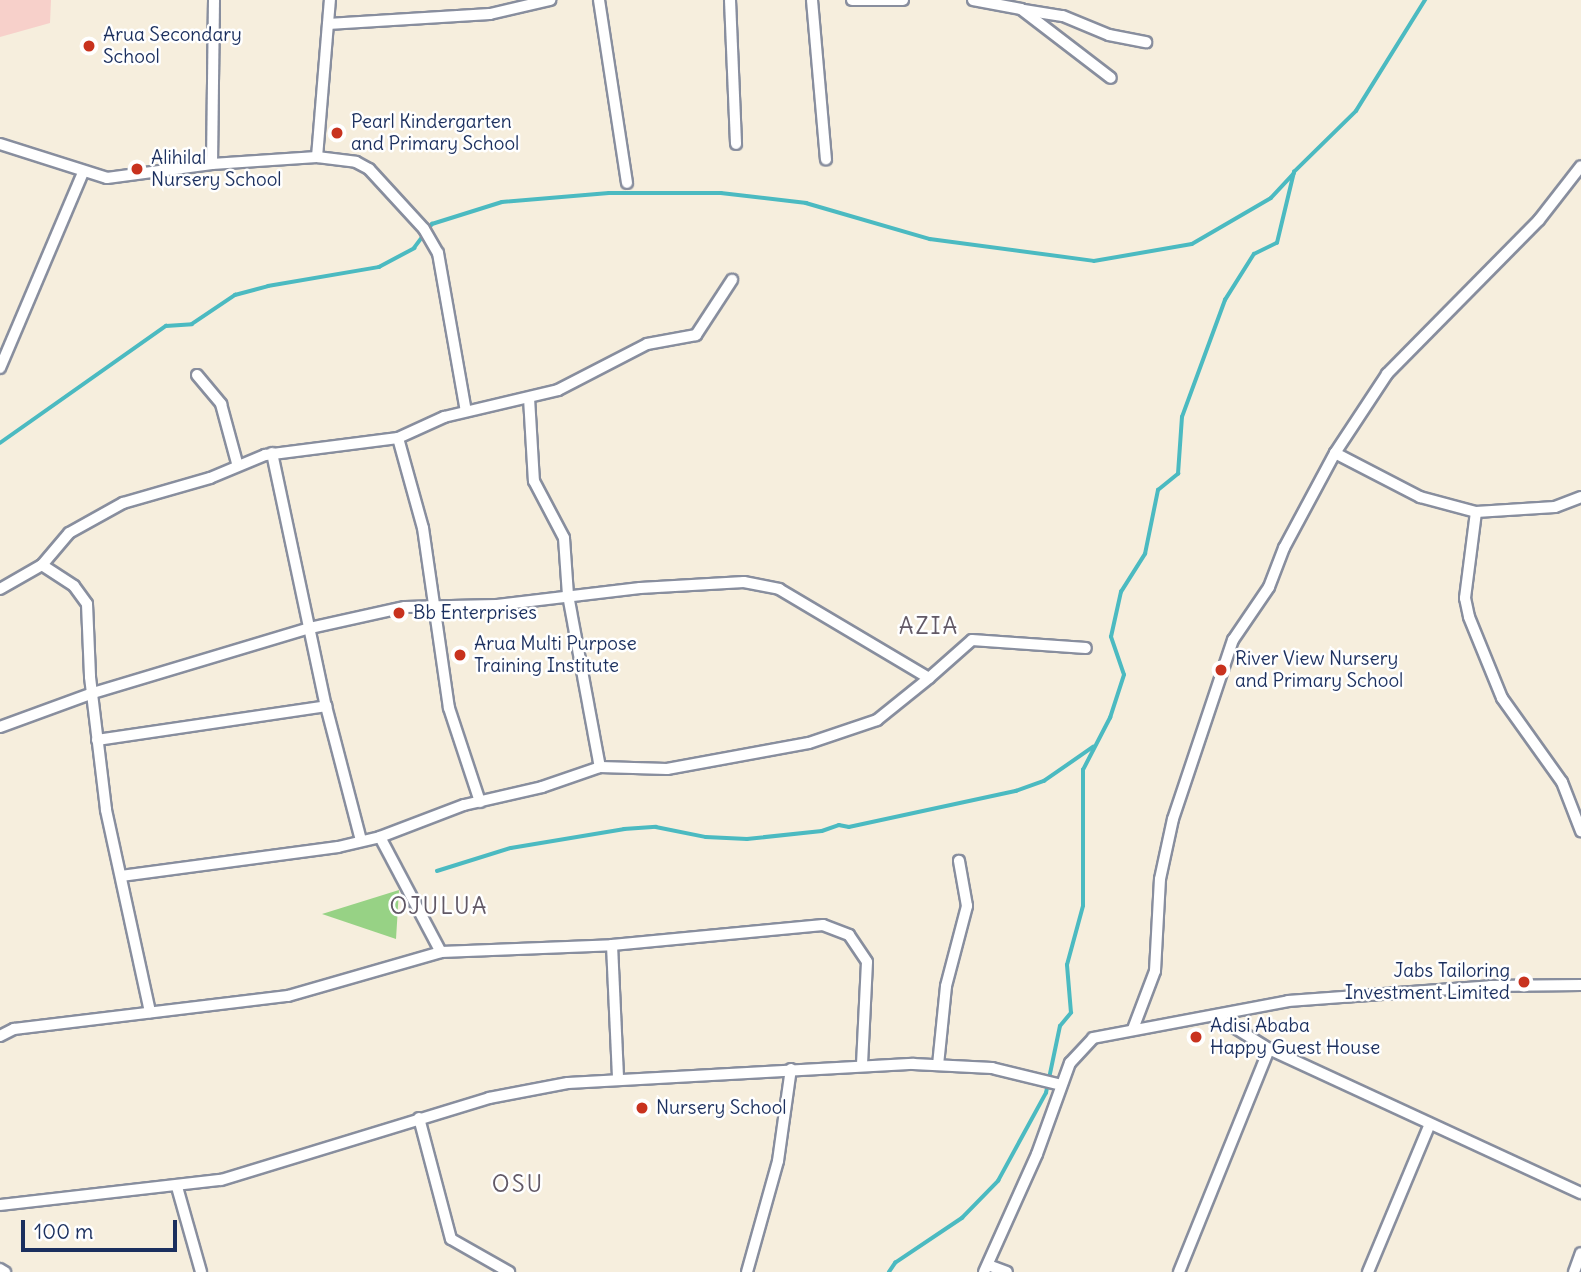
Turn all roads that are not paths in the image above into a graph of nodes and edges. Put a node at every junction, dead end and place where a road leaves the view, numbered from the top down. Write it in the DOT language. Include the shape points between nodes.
graph roads {
  1 [pos="214,0"];
  2 [pos="330,0"];
  3 [pos="550,0"];
  4 [pos="599,0"];
  5 [pos="730,0"];
  6 [pos="812,0"];
  7 [pos="852,0"];
  8 [pos="903,0"];
  9 [pos="973,0"];
  10 [pos="1021,9"];
  11 [pos="328,24"];
  12 [pos="1146,42"];
  13 [pos="1111,78"];
  14 [pos="0,144"];
  15 [pos="736,144"];
  16 [pos="317,157"];
  17 [pos="826,159"];
  18 [pos="212,164"];
  19 [pos="1581,166"];
  20 [pos="83,172"];
  21 [pos="627,183"];
  22 [pos="732,279"];
  23 [pos="0,368"];
  24 [pos="197,374"];
  25 [pos="529,398"];
  26 [pos="466,411"];
  27 [pos="398,438"];
  28 [pos="272,453"];
  29 [pos="1335,453"];
  30 [pos="237,463"];
  31 [pos="1581,497"];
  32 [pos="1476,512"];
  33 [pos="42,565"];
  34 [pos="0,589"];
  35 [pos="568,595"];
  36 [pos="435,603"];
  37 [pos="310,628"];
  38 [pos="1086,648"];
  39 [pos="929,678"];
  40 [pos="93,694"];
  41 [pos="326,706"];
  42 [pos="0,727"];
  43 [pos="97,740"];
  44 [pos="600,767"];
  45 [pos="480,802"];
  46 [pos="1581,831"];
  47 [pos="380,836"];
  48 [pos="361,840"];
  49 [pos="960,861"];
  50 [pos="121,876"];
  51 [pos="612,945"];
  52 [pos="441,952"];
  53 [pos="1581,985"];
  54 [pos="150,1012"];
  55 [pos="1216,1016"];
  56 [pos="1133,1030"];
  57 [pos="0,1036"];
  58 [pos="1269,1049"];
  59 [pos="862,1065"];
  60 [pos="938,1065"];
  61 [pos="791,1069"];
  62 [pos="618,1078"];
  63 [pos="1061,1085"];
  64 [pos="419,1118"];
  65 [pos="1429,1126"];
  66 [pos="177,1187"];
  67 [pos="1581,1193"];
  68 [pos="0,1205"];
  69 [pos="1581,1254"];
  70 [pos="0,1269"];
  71 [pos="986,1269"];
  72 [pos="5,1272"];
  73 [pos="201,1272"];
  74 [pos="509,1272"];
  75 [pos="747,1272"];
  76 [pos="1007,1272"];
  77 [pos="1179,1272"];
  78 [pos="1368,1272"];
  79 [pos="1574,1272"];
  1 -- 18 [label="street"];
  2 -- 11 [label="street"];
  3 -- 11 [label="street" via="490,14"];
  4 -- 21 [label="street"];
  5 -- 15 [label="street"];
  6 -- 17 [label="street"];
  7 -- 8 [label="street"];
  9 -- 10 [label="street"];
  10 -- 12 [label="street" via="1063,16 1109,35"];
  10 -- 13 [label="street"];
  11 -- 16 [label="street"];
  14 -- 20 [label="street"];
  16 -- 18 [label="street"];
  16 -- 26 [label="street" via="356,162 369,169 432,241 438,253"];
  18 -- 20 [label="street" via="119,178"];
  19 -- 29 [label="street" via="1539,220 1395,363"];
  20 -- 23 [label="street"];
  22 -- 25 [label="street" via="696,335 647,345 558,390"];
  24 -- 30 [label="street" via="219,398"];
  25 -- 26 [label="street"];
  25 -- 35 [label="street" via="534,481 564,538"];
  26 -- 27 [label="street"];
  27 -- 28 [label="street"];
  27 -- 36 [label="street" via="423,527"];
  28 -- 30 [label="street"];
  28 -- 37 [label="street"];
  29 -- 32 [label="street" via="1420,498"];
  29 -- 56 [label="street" via="1284,548 1269,587 1233,640 1173,819 1160,879 1156,971"];
  30 -- 33 [label="street" via="211,478 123,503 69,533"];
  31 -- 32 [label="street" via="1555,507"];
  32 -- 46 [label="street" via="1465,598 1469,617 1502,698 1562,782"];
  33 -- 34 [label="street"];
  33 -- 40 [label="street" via="74,586 87,604"];
  35 -- 36 [label="street" via="497,605"];
  35 -- 39 [label="street" via="734,582 779,589"];
  35 -- 44 [label="street"];
  36 -- 37 [label="street"];
  36 -- 45 [label="street" via="449,708"];
  37 -- 40 [label="street"];
  37 -- 41 [label="street"];
  38 -- 39 [label="street" via="972,640"];
  39 -- 44 [label="street" via="877,720 851,732 667,769"];
  40 -- 42 [label="street"];
  40 -- 43 [label="street"];
  41 -- 43 [label="street"];
  41 -- 48 [label="street"];
  43 -- 50 [label="street"];
  44 -- 45 [label="street"];
  45 -- 47 [label="street"];
  47 -- 48 [label="street"];
  47 -- 52 [label="street"];
  48 -- 50 [label="street" via="312,853"];
  49 -- 60 [label="street" via="967,906 946,986"];
  50 -- 54 [label="street"];
  51 -- 52 [label="street"];
  51 -- 59 [label="street" via="810,925 838,929 858,944 867,962"];
  51 -- 62 [label="street"];
  52 -- 54 [label="street" via="288,996"];
  53 -- 55 [label="street" via="1318,998"];
  54 -- 57 [label="street" via="14,1029"];
  55 -- 56 [label="street"];
  55 -- 58 [label="street"];
  56 -- 63 [label="street" via="1093,1038 1070,1063"];
  58 -- 65 [label="street"];
  58 -- 77 [label="street"];
  59 -- 60 [label="street"];
  59 -- 61 [label="street"];
  60 -- 63 [label="street" via="992,1068"];
  61 -- 62 [label="street"];
  61 -- 75 [label="street" via="778,1161"];
  62 -- 64 [label="street" via="531,1087"];
  63 -- 71 [label="street" via="1037,1154"];
  64 -- 66 [label="street" via="305,1157"];
  64 -- 74 [label="street" via="451,1239"];
  65 -- 67 [label="street"];
  65 -- 78 [label="street"];
  66 -- 68 [label="street"];
  66 -- 73 [label="street"];
  69 -- 79 [label="street"];
  70 -- 72 [label="street"];
  71 -- 76 [label="street"];
}
